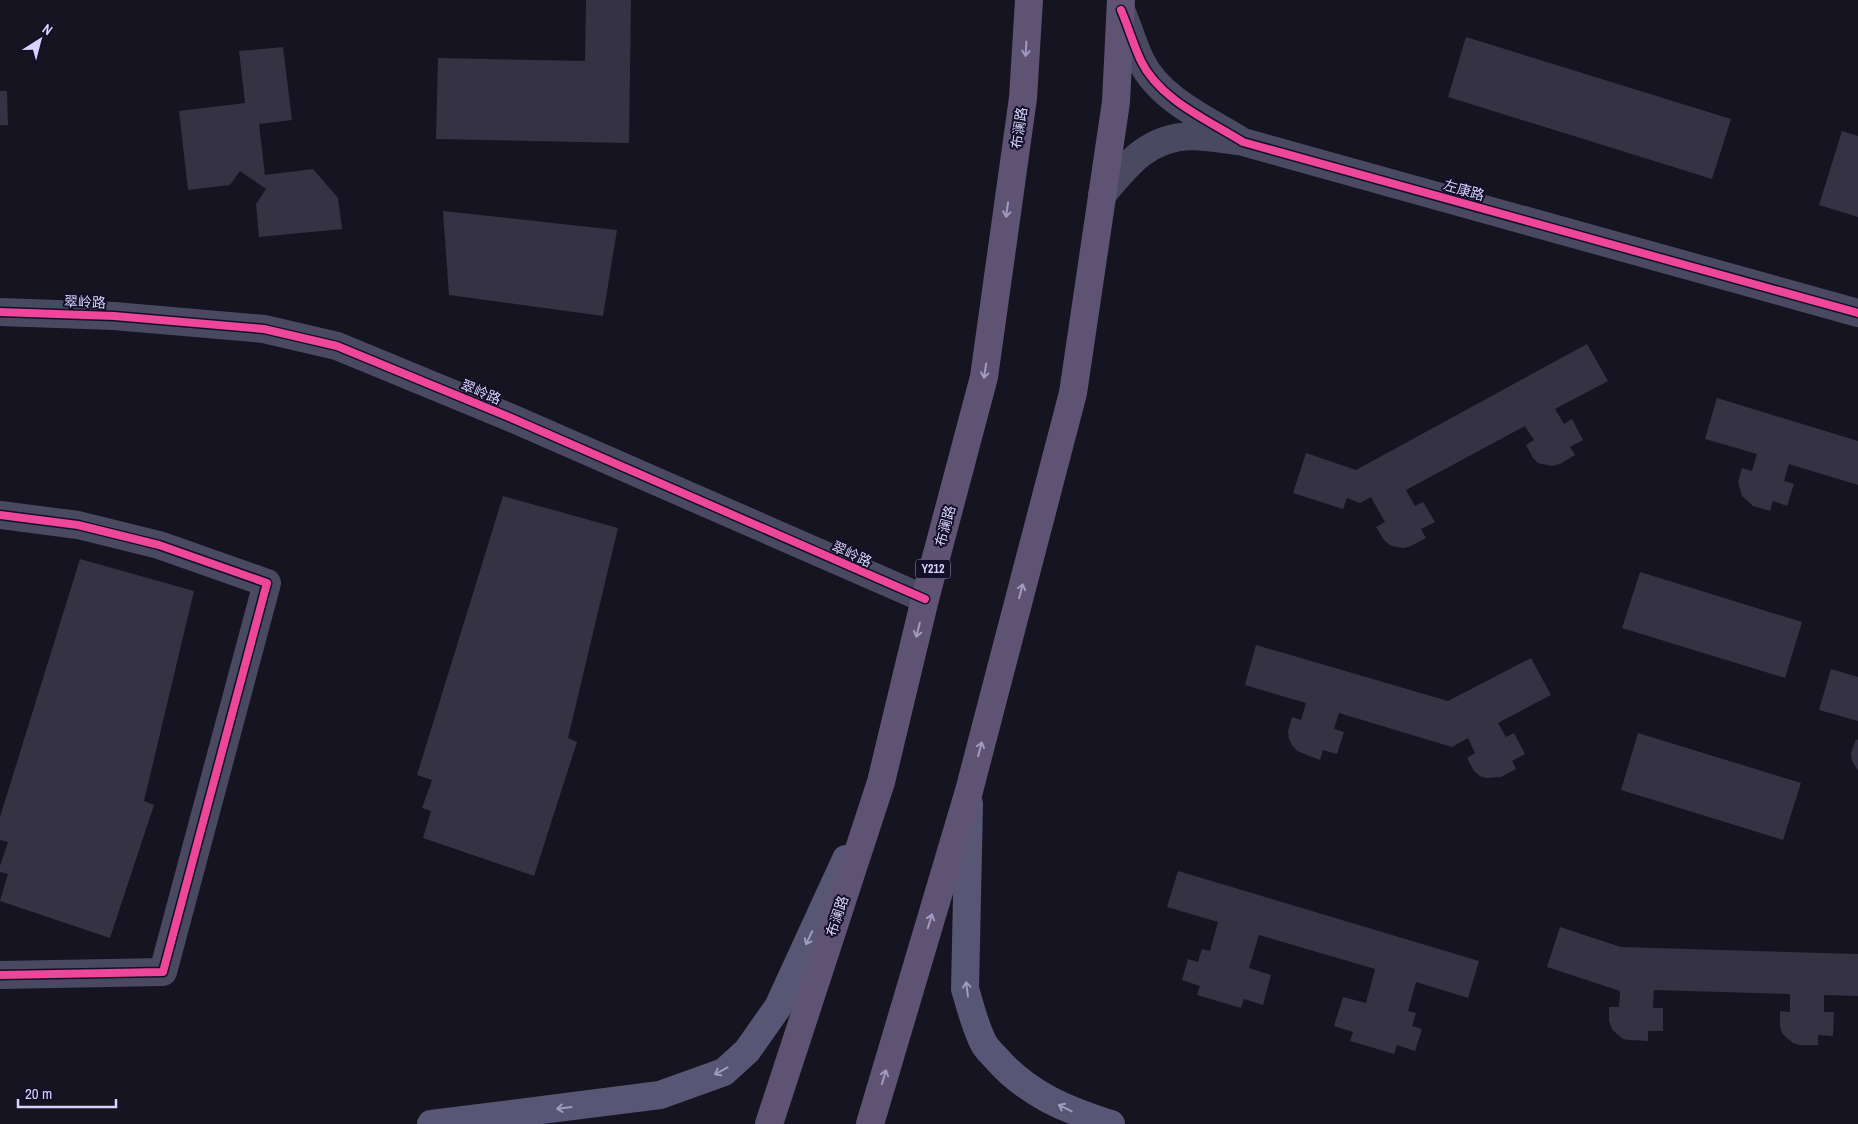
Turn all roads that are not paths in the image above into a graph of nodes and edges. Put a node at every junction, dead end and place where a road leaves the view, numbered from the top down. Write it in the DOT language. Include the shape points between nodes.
graph roads {
  1 [pos="1029,0"];
  2 [pos="1121,5"];
  3 [pos="1243,142"];
  4 [pos="1102,195"];
  5 [pos="0,312"];
  6 [pos="1858,314"];
  7 [pos="0,515"];
  8 [pos="925,599"];
  9 [pos="881,782"];
  10 [pos="969,791"];
  11 [pos="0,976"];
  12 [pos="431,1124"];
  13 [pos="769,1124"];
  14 [pos="870,1124"];
  15 [pos="1111,1124"];
  1 -- 8 [label="main road, 布澜路 / Y212, one-way" via="1023,98 984,377"];
  2 -- 3 [label="street, 左康路" via="1141,61 1154,82 1170,97"];
  2 -- 4 [label="main road" via="1116,102"];
  3 -- 4 [label="street" via="1190,136 1162,141 1130,161"];
  3 -- 6 [label="street, 左康路"];
  10 -- 4 [label="main road, one-way" via="1073,393"];
  5 -- 8 [label="street, 翠岭路" via="114,316 264,329 337,346 509,417"];
  7 -- 11 [label="street" via="78,525 159,545 267,583 163,972"];
  8 -- 9 [label="main road, 布澜路 / Y212, one-way"];
  9 -- 12 [label="main road, one-way" via="778,1007 747,1051 724,1072 660,1095"];
  9 -- 13 [label="main road, 布澜路 / Y212"];
  14 -- 10 [label="main road, one-way"];
  15 -- 10 [label="main road, one-way" via="1075,1113 1023,1085 985,1045 965,989"];
}
